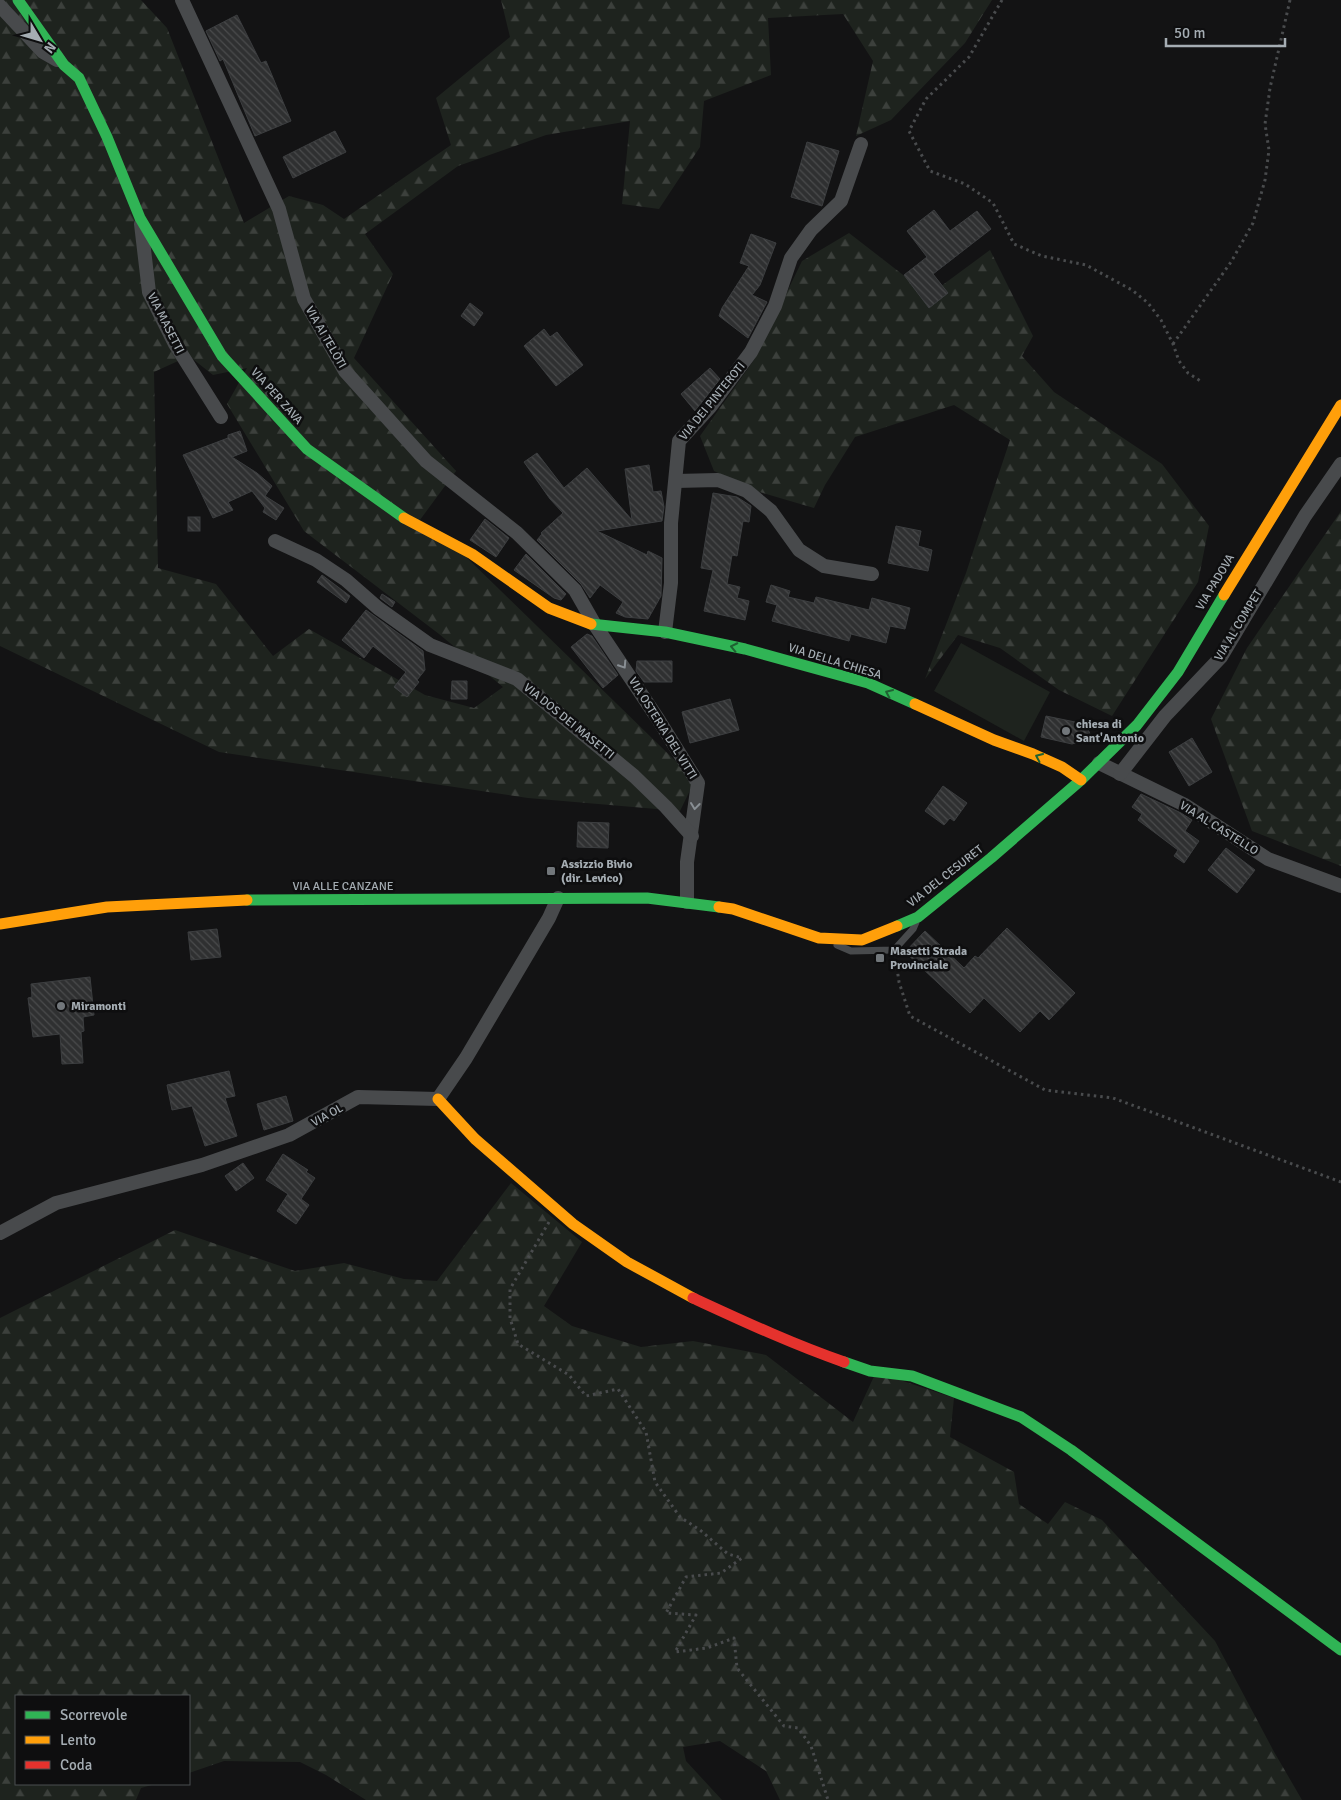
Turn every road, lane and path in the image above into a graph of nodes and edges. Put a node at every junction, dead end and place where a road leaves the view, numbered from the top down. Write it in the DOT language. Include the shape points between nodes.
graph roads {
  1 [pos="18,0"];
  2 [pos="182,0"];
  3 [pos="1002,0"];
  4 [pos="1290,0"];
  5 [pos="0,6"];
  6 [pos="64,65"];
  7 [pos="862,144"];
  8 [pos="140,218"];
  9 [pos="1173,344"];
  10 [pos="1202,382"];
  11 [pos="1341,404"];
  12 [pos="221,417"];
  13 [pos="1341,464"];
  14 [pos="676,481"];
  15 [pos="275,541"];
  16 [pos="872,574"];
  17 [pos="595,625"];
  18 [pos="665,632"];
  19 [pos="1099,763"];
  20 [pos="1120,774"];
  21 [pos="1081,780"];
  22 [pos="692,836"];
  23 [pos="1341,886"];
  24 [pos="558,898"];
  25 [pos="688,902"];
  26 [pos="918,917"];
  27 [pos="0,924"];
  28 [pos="819,938"];
  29 [pos="894,950"];
  30 [pos="438,1099"];
  31 [pos="1341,1182"];
  32 [pos="556,1208"];
  33 [pos="0,1233"];
  34 [pos="1341,1650"];
  35 [pos="828,1800"];
  1 -- 6 [label="street, VIA PER ZAVA"];
  2 -- 17 [label="street, VIA AI TELÒTI" via="279,209 304,299 345,372 426,461 517,533 575,590"];
  3 -- 9 [label="path" via="969,58 926,99 909,132 930,171 965,184 993,203 1014,244 1042,256 1086,265 1132,290 1157,314"];
  4 -- 9 [label="path" via="1270,88 1265,124 1269,150 1265,180 1253,223 1231,262"];
  5 -- 6 [label="street" via="44,52"];
  6 -- 8 [label="street, VIA PER ZAVA" via="79,78 108,137"];
  7 -- 14 [label="street, VIA DEI PINTEROTI" via="840,201 811,230 791,258 775,306 751,352 710,407 679,440"];
  8 -- 12 [label="street, VIA MASETTI" via="149,292 175,344"];
  8 -- 17 [label="street, VIA PER ZAVA" via="222,356 306,449 398,515 472,554 549,608"];
  9 -- 10 [label="path" via="1188,373"];
  11 -- 19 [label="street, VIA PADOVA" via="1178,672 1137,725"];
  13 -- 20 [label="street, VIA AL COMPET" via="1305,516 1221,657 1165,716"];
  14 -- 16 [label="street" via="718,480 747,491 771,511 799,550 824,566"];
  14 -- 18 [label="street, VIA DEI PINTEROTI"];
  15 -- 22 [label="street, VIA DOS DEI MASETTI" via="316,560 346,580 378,608 430,645 517,679 634,776"];
  17 -- 18 [label="street, VIA DELLA CHIESA"];
  17 -- 22 [label="street, VIA OSTERIA DEL VITTI, one-way" via="698,782"];
  21 -- 18 [label="street, VIA DELLA CHIESA, one-way" via="1062,767 868,683 745,649"];
  19 -- 20 [label="street, VIA AL CASTELLO"];
  19 -- 21 [label="street, VIA PADOVA"];
  20 -- 23 [label="street, VIA AL CASTELLO" via="1185,805 1268,859"];
  21 -- 26 [label="street, VIA DEL CESURET"];
  22 -- 25 [label="street, VIA OSTERIA DEL VITTI"];
  24 -- 25 [label="street, VIA ALLE CANZANE" via="647,898"];
  24 -- 27 [label="street, VIA ALLE CANZANE" via="230,900 107,906"];
  24 -- 30 [label="street" via="466,1058"];
  25 -- 28 [label="street, VIA DEL CESURET" via="733,909"];
  26 -- 28 [label="street, VIA DEL CESURET" via="862,940"];
  26 -- 29 [label="lane" via="913,929"];
  28 -- 29 [label="lane" via="851,951"];
  29 -- 31 [label="path" via="898,982 910,1016 1045,1090 1113,1098"];
  30 -- 32 [label="street" via="475,1139"];
  30 -- 33 [label="street, VIA OL" via="358,1098 289,1136 202,1165 56,1203"];
  32 -- 34 [label="street" via="627,1262 677,1290 752,1324 870,1371 912,1376 1020,1417 1184,1532"];
  32 -- 35 [label="path" via="510,1288 510,1318 518,1344 569,1375 586,1396 618,1389 646,1432 655,1482 680,1517 728,1554 742,1558 721,1573 686,1577 666,1613 696,1615 676,1652 706,1648 734,1638 737,1668 784,1726 798,1728 811,1746"];
}
